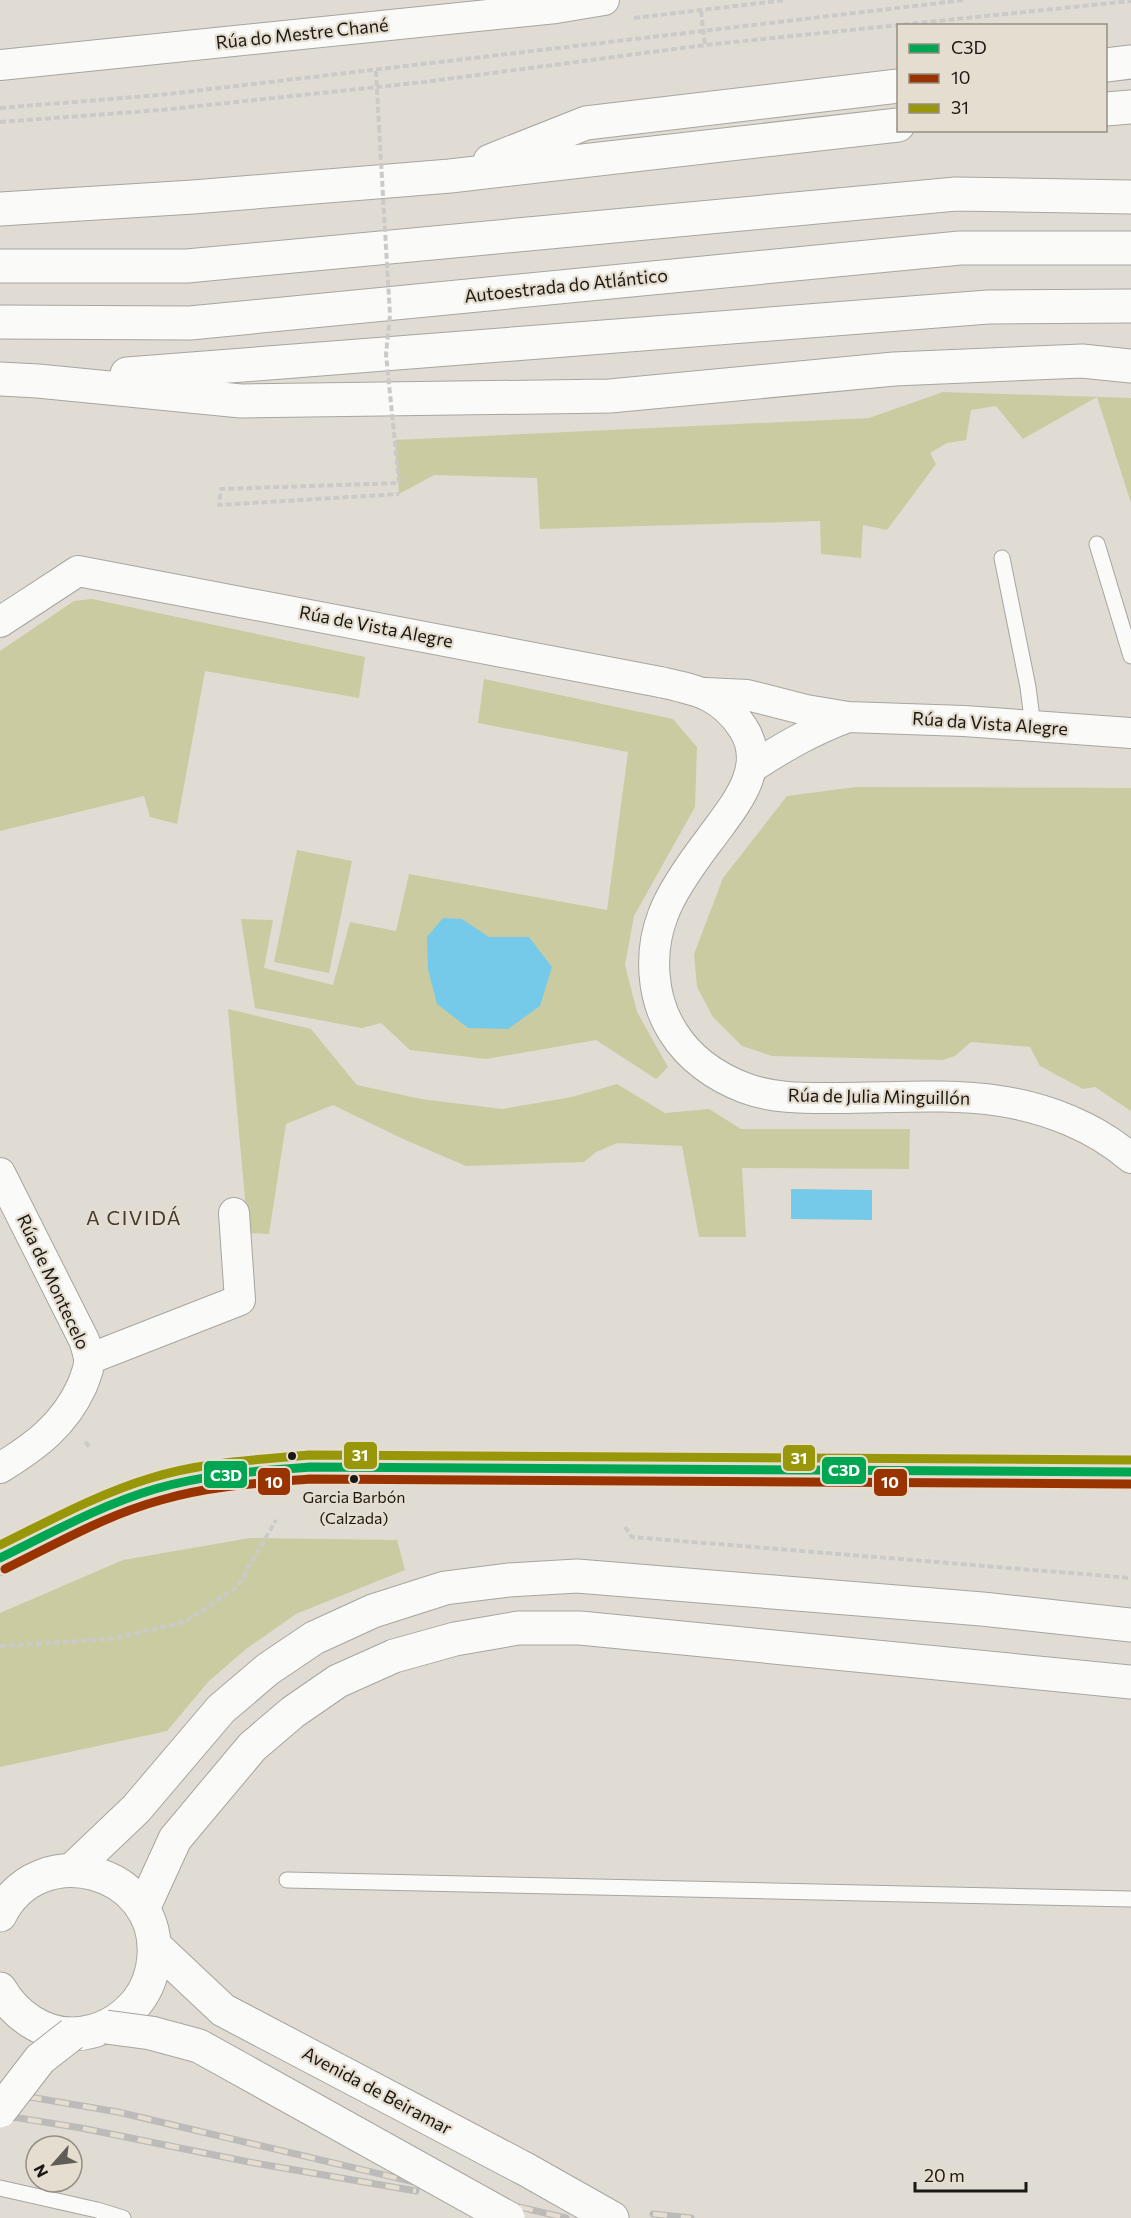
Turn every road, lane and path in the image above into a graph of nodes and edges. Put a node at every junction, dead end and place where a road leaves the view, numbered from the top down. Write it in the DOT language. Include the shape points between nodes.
graph roads {
  1 [pos="604,0"];
  2 [pos="786,0"];
  3 [pos="965,0"];
  4 [pos="1131,1"];
  5 [pos="908,24"];
  6 [pos="897,25"];
  7 [pos="703,31"];
  8 [pos="705,45"];
  9 [pos="1131,62"];
  10 [pos="0,65"];
  11 [pos="1107,65"];
  12 [pos="376,71"];
  13 [pos="378,86"];
  14 [pos="897,86"];
  15 [pos="1131,107"];
  16 [pos="0,108"];
  17 [pos="1107,109"];
  18 [pos="0,122"];
  19 [pos="897,125"];
  20 [pos="450,176"];
  21 [pos="1131,197"];
  22 [pos="0,209"];
  23 [pos="1131,248"];
  24 [pos="0,266"];
  25 [pos="1131,306"];
  26 [pos="0,322"];
  27 [pos="1131,366"];
  28 [pos="0,379"];
  29 [pos="38,381"];
  30 [pos="399,494"];
  31 [pos="1097,544"];
  32 [pos="1002,558"];
  33 [pos="0,622"];
  34 [pos="1131,656"];
  35 [pos="706,693"];
  36 [pos="806,710"];
  37 [pos="848,717"];
  38 [pos="1033,726"];
  39 [pos="1131,733"];
  40 [pos="748,735"];
  41 [pos="751,768"];
  42 [pos="1131,1158"];
  43 [pos="0,1173"];
  44 [pos="234,1213"];
  45 [pos="89,1359"];
  46 [pos="0,1468"];
  47 [pos="1131,1472"];
  48 [pos="276,1520"];
  49 [pos="625,1527"];
  50 [pos="0,1558"];
  51 [pos="1131,1578"];
  52 [pos="1131,1626"];
  53 [pos="0,1646"];
  54 [pos="1131,1682"];
  55 [pos="73,1869"];
  56 [pos="287,1880"];
  57 [pos="10,1889"];
  58 [pos="1131,1899"];
  59 [pos="143,1909"];
  60 [pos="0,1915"];
  61 [pos="155,1946"];
  62 [pos="0,1989"];
  63 [pos="106,2027"];
  64 [pos="72,2034"];
  65 [pos="0,2111"];
  66 [pos="0,2188"];
  67 [pos="123,2218"];
  68 [pos="508,2218"];
  69 [pos="612,2218"];
  1 -- 10 [label="street, Rúa do Mestre Chané"];
  2 -- 7 [label="path" via="702,11"];
  3 -- 7 [label="path"];
  4 -- 5 [label="path"];
  6 -- 8 [label="path"];
  7 -- 8 [label="path"];
  7 -- 12 [label="path"];
  8 -- 13 [label="path"];
  9 -- 11 [label="main road"];
  12 -- 13 [label="path"];
  12 -- 16 [label="path"];
  13 -- 18 [label="path" via="161,110"];
  13 -- 30 [label="path, bridge" via="390,315 386,354 399,483 221,489 219,505"];
  14 -- 20 [label="main road" via="586,123"];
  15 -- 17 [label="main road"];
  19 -- 20 [label="main road"];
  20 -- 22 [label="main road"];
  21 -- 24 [label="main road" via="956,194 187,266"];
  23 -- 26 [label="main road, Autoestrada do Atlántico" via="960,248 190,322"];
  25 -- 29 [label="main road" via="988,307"];
  27 -- 29 [label="main road" via="1082,361 894,369 610,396 241,401"];
  28 -- 29 [label="main road"];
  31 -- 34 [label="lane"];
  32 -- 38 [label="lane"];
  33 -- 35 [label="street, Rúa de Vista Alegre" via="78,571"];
  35 -- 36 [label="street, Rúa da Vista Alegre" via="747,694"];
  35 -- 40 [label="street, Rúa de Vista Alegre" via="736,718"];
  36 -- 37 [label="street, Rúa da Vista Alegre"];
  36 -- 40 [label="street, Rúa da Vista Alegre" via="770,721"];
  37 -- 38 [label="street, Rúa da Vista Alegre"];
  37 -- 41 [label="street, Rúa da Vista Alegre" via="811,731"];
  38 -- 39 [label="street, Rúa da Vista Alegre"];
  40 -- 41 [label="street, Rúa de Julia Minguillón"];
  41 -- 42 [label="street, Rúa de Julia Minguillón" via="745,789 664,913 656,941 654,973 660,1002 672,1031 694,1058 747,1089 776,1095 967,1098 1027,1106 1091,1130"];
  43 -- 45 [label="street, Rúa de Montecelo" via="84,1340"];
  44 -- 45 [label="street, Rúa de Montecelo" via="240,1300"];
  45 -- 46 [label="street, Rúa de Montecelo" via="71,1409 31,1448"];
  47 -- 50 [label="main road" via="310,1467 177,1483 102,1510"];
  48 -- 53 [label="path" via="237,1587 185,1622 110,1639"];
  49 -- 51 [label="path" via="632,1537"];
  52 -- 55 [label="main road" via="982,1609 577,1576 445,1588 373,1611 314,1638 268,1669 221,1709 136,1809"];
  54 -- 59 [label="main road" via="580,1628 518,1628 455,1639 394,1656 338,1681 252,1747 175,1839"];
  55 -- 57 [label="main road"];
  55 -- 59 [label="main road" via="113,1880"];
  56 -- 58 [label="lane"];
  57 -- 60 [label="main road"];
  59 -- 61 [label="main road"];
  61 -- 63 [label="main road" via="153,1971 143,1994 127,2014"];
  61 -- 69 [label="main road, Avenida de Beiramar" via="223,2010"];
  62 -- 64 [label="main road" via="20,2014 36,2025"];
  63 -- 64 [label="main road"];
  63 -- 68 [label="main road, bridge" via="151,2033 199,2046"];
  64 -- 65 [label="main road, bridge" via="40,2059"];
  66 -- 67 [label="lane"];
}
